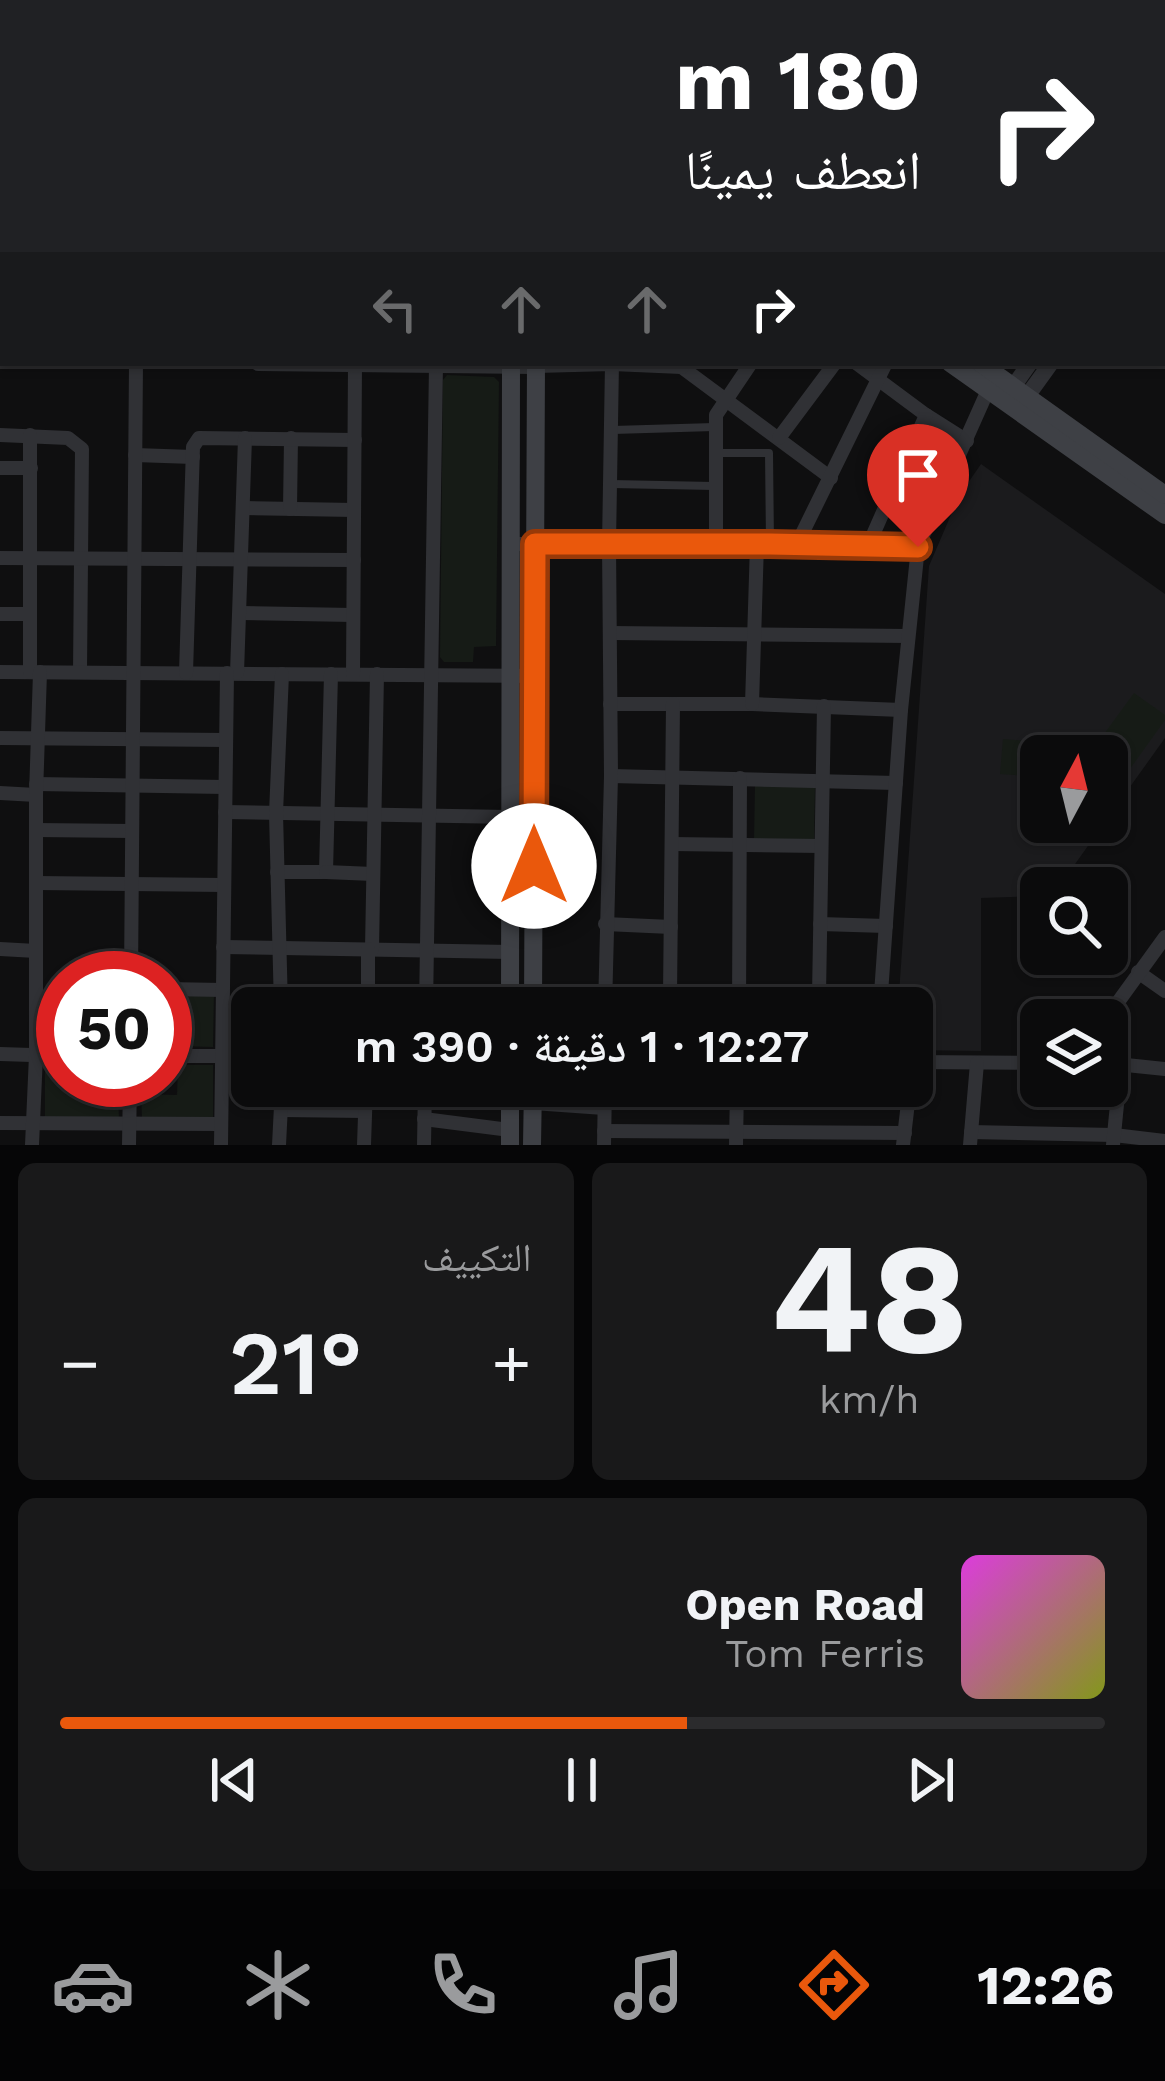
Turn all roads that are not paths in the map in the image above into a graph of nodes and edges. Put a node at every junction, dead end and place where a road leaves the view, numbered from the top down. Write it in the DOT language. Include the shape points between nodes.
graph roads {
  1 [pos="136,366"];
  2 [pos="355,366"];
  3 [pos="436,366"];
  4 [pos="511,366"];
  5 [pos="536,366"];
  6 [pos="612,366"];
  7 [pos="684,366"];
  8 [pos="749,366"];
  9 [pos="833,366"];
  10 [pos="860,366"];
  11 [pos="884,366"];
  12 [pos="954,366"];
  13 [pos="983,366"];
  14 [pos="1029,366"];
  15 [pos="1048,366"];
  16 [pos="878,379"];
  17 [pos="988,390"];
  18 [pos="725,398"];
  19 [pos="1019,398"];
  20 [pos="926,415"];
  21 [pos="714,427"];
  22 [pos="613,430"];
  23 [pos="0,435"];
  24 [pos="30,435"];
  25 [pos="244,438"];
  26 [pos="291,438"];
  27 [pos="779,438"];
  28 [pos="355,440"];
  29 [pos="967,441"];
  30 [pos="714,453"];
  31 [pos="769,453"];
  32 [pos="135,455"];
  33 [pos="193,457"];
  34 [pos="0,468"];
  35 [pos="31,468"];
  36 [pos="831,478"];
  37 [pos="611,484"];
  38 [pos="715,486"];
  39 [pos="1165,495"];
  40 [pos="243,508"];
  41 [pos="290,508"];
  42 [pos="354,510"];
  43 [pos="1165,515"];
  44 [pos="511,544"];
  45 [pos="535,544"];
  46 [pos="609,544"];
  47 [pos="716,544"];
  48 [pos="763,544"];
  49 [pos="797,544"];
  50 [pos="868,545"];
  51 [pos="918,547"];
  52 [pos="0,558"];
  53 [pos="32,558"];
  54 [pos="82,559"];
  55 [pos="134,559"];
  56 [pos="191,560"];
  57 [pos="354,560"];
  58 [pos="242,561"];
  59 [pos="241,613"];
  60 [pos="0,614"];
  61 [pos="30,614"];
  62 [pos="353,614"];
  63 [pos="755,632"];
  64 [pos="610,633"];
  65 [pos="908,636"];
  66 [pos="0,672"];
  67 [pos="35,672"];
  68 [pos="80,672"];
  69 [pos="133,673"];
  70 [pos="186,673"];
  71 [pos="232,674"];
  72 [pos="282,674"];
  73 [pos="332,674"];
  74 [pos="353,674"];
  75 [pos="377,674"];
  76 [pos="431,675"];
  77 [pos="512,676"];
  78 [pos="535,676"];
  79 [pos="610,704"];
  80 [pos="673,704"];
  81 [pos="752,704"];
  82 [pos="824,706"];
  83 [pos="901,710"];
  84 [pos="0,738"];
  85 [pos="38,739"];
  86 [pos="133,739"];
  87 [pos="226,740"];
  88 [pos="611,776"];
  89 [pos="673,776"];
  90 [pos="740,778"];
  91 [pos="822,781"];
  92 [pos="896,783"];
  93 [pos="132,785"];
  94 [pos="226,787"];
  95 [pos="36,789"];
  96 [pos="0,794"];
  97 [pos="225,812"];
  98 [pos="276,813"];
  99 [pos="327,814"];
  100 [pos="375,815"];
  101 [pos="430,816"];
  102 [pos="511,817"];
  103 [pos="36,830"];
  104 [pos="132,831"];
  105 [pos="672,844"];
  106 [pos="738,844"];
  107 [pos="821,846"];
  108 [pos="277,872"];
  109 [pos="326,872"];
  110 [pos="373,874"];
  111 [pos="36,884"];
  112 [pos="224,885"];
  113 [pos="131,886"];
  114 [pos="605,924"];
  115 [pos="820,924"];
  116 [pos="886,926"];
  117 [pos="671,927"];
  118 [pos="1165,937"];
  119 [pos="224,947"];
  120 [pos="278,948"];
  121 [pos="370,949"];
  122 [pos="0,950"];
  123 [pos="428,950"];
  124 [pos="36,951"];
  125 [pos="130,951"];
  126 [pos="510,952"];
  127 [pos="1138,972"];
  128 [pos="280,987"];
  129 [pos="369,987"];
  130 [pos="427,987"];
  131 [pos="510,987"];
  132 [pos="533,987"];
  133 [pos="605,987"];
  134 [pos="670,987"];
  135 [pos="739,987"];
  136 [pos="819,987"];
  137 [pos="882,987"];
  138 [pos="192,989"];
  139 [pos="223,990"];
  140 [pos="1165,991"];
  141 [pos="1119,999"];
  142 [pos="0,1054"];
  143 [pos="36,1055"];
  144 [pos="222,1055"];
  145 [pos="231,1055"];
  146 [pos="192,1056"];
  147 [pos="1020,1063"];
  148 [pos="933,1064"];
  149 [pos="977,1064"];
  150 [pos="1128,1065"];
  151 [pos="1165,1069"];
  152 [pos="129,1107"];
  153 [pos="281,1107"];
  154 [pos="364,1107"];
  155 [pos="424,1107"];
  156 [pos="510,1107"];
  157 [pos="533,1107"];
  158 [pos="599,1107"];
  159 [pos="737,1107"];
  160 [pos="908,1107"];
  161 [pos="1113,1107"];
  162 [pos="604,1108"];
  163 [pos="281,1110"];
  164 [pos="364,1111"];
  165 [pos="424,1119"];
  166 [pos="32,1121"];
  167 [pos="129,1122"];
  168 [pos="0,1123"];
  169 [pos="221,1124"];
  170 [pos="510,1138"];
  171 [pos="604,1138"];
  172 [pos="672,1139"];
  173 [pos="736,1139"];
  174 [pos="904,1139"];
  175 [pos="971,1139"];
  176 [pos="1039,1139"];
  177 [pos="1113,1140"];
  178 [pos="1165,1141"];
  179 [pos="32,1145"];
  180 [pos="129,1145"];
  181 [pos="221,1145"];
  182 [pos="278,1145"];
  183 [pos="364,1145"];
  184 [pos="424,1145"];
  185 [pos="532,1145"];
  1 -- 32 [label="street"];
  2 -- 28 [label="street"];
  3 -- 76 [label="street"];
  4 -- 44 [label="main road"];
  5 -- 45 [label="main road"];
  6 -- 22 [label="street"];
  7 -- 18 [label="street"];
  8 -- 18 [label="street"];
  9 -- 27 [label="street"];
  10 -- 16 [label="street"];
  11 -- 16 [label="street"];
  12 -- 17 [label="main road"];
  13 -- 19 [label="main road"];
  14 -- 19 [label="street"];
  15 -- 19 [label="street"];
  16 -- 20 [label="street"];
  16 -- 36 [label="street"];
  17 -- 19 [label="main road"];
  17 -- 29 [label="street"];
  18 -- 21 [label="street"];
  18 -- 27 [label="street"];
  19 -- 39 [label="main road"];
  19 -- 43 [label="main road"];
  20 -- 29 [label="street"];
  20 -- 50 [label="street"];
  21 -- 22 [label="lane"];
  21 -- 30 [label="street"];
  22 -- 37 [label="street"];
  23 -- 24 [label="street"];
  24 -- 35 [label="street"];
  24 -- 54 [label="street" via="68,438 82,449"];
  25 -- 26 [label="street"];
  25 -- 33 [label="street" via="199,438"];
  25 -- 40 [label="street"];
  26 -- 28 [label="street"];
  26 -- 41 [label="street"];
  27 -- 31 [label="lane"];
  27 -- 36 [label="street"];
  28 -- 42 [label="street"];
  29 -- 51 [label="street"];
  30 -- 31 [label="lane"];
  30 -- 38 [label="street"];
  31 -- 48 [label="lane"];
  32 -- 33 [label="street"];
  32 -- 55 [label="street"];
  33 -- 56 [label="street"];
  34 -- 35 [label="street"];
  35 -- 53 [label="street"];
  36 -- 49 [label="street"];
  37 -- 38 [label="lane"];
  37 -- 46 [label="street"];
  38 -- 47 [label="street"];
  40 -- 41 [label="street"];
  40 -- 58 [label="street"];
  41 -- 42 [label="street"];
  42 -- 57 [label="street"];
  44 -- 45 [label="street"];
  44 -- 77 [label="main road"];
  45 -- 46 [label="street"];
  45 -- 78 [label="main road"];
  46 -- 47 [label="street"];
  46 -- 64 [label="street"];
  47 -- 48 [label="street"];
  48 -- 49 [label="street"];
  48 -- 63 [label="street"];
  49 -- 50 [label="street"];
  50 -- 51 [label="street"];
  51 -- 65 [label="street"];
  52 -- 53 [label="street"];
  53 -- 54 [label="street"];
  53 -- 61 [label="street"];
  54 -- 55 [label="street"];
  54 -- 68 [label="street"];
  55 -- 56 [label="street"];
  55 -- 69 [label="street"];
  56 -- 58 [label="street"];
  56 -- 70 [label="street"];
  57 -- 58 [label="street"];
  57 -- 62 [label="street"];
  58 -- 59 [label="street"];
  59 -- 62 [label="street"];
  59 -- 71 [label="street"];
  60 -- 61 [label="street"];
  61 -- 67 [label="street"];
  62 -- 74 [label="street"];
  63 -- 64 [label="street"];
  63 -- 65 [label="street"];
  63 -- 81 [label="street"];
  64 -- 79 [label="street"];
  65 -- 83 [label="street"];
  66 -- 67 [label="street"];
  67 -- 68 [label="street"];
  67 -- 85 [label="street"];
  68 -- 69 [label="street"];
  69 -- 70 [label="street"];
  69 -- 86 [label="street"];
  70 -- 71 [label="street"];
  71 -- 72 [label="street"];
  71 -- 87 [label="street"];
  72 -- 73 [label="street"];
  72 -- 98 [label="street"];
  73 -- 74 [label="street"];
  73 -- 99 [label="street"];
  74 -- 75 [label="street"];
  75 -- 76 [label="street"];
  75 -- 100 [label="street"];
  76 -- 77 [label="street"];
  76 -- 101 [label="street"];
  77 -- 78 [label="street"];
  77 -- 102 [label="main road"];
  78 -- 132 [label="main road"];
  79 -- 80 [label="street"];
  79 -- 88 [label="street"];
  80 -- 81 [label="street"];
  80 -- 89 [label="street"];
  81 -- 82 [label="street"];
  82 -- 83 [label="street"];
  82 -- 91 [label="street"];
  83 -- 92 [label="street"];
  84 -- 85 [label="street"];
  85 -- 86 [label="street"];
  85 -- 95 [label="street"];
  86 -- 87 [label="street"];
  86 -- 93 [label="street"];
  87 -- 94 [label="street"];
  88 -- 89 [label="street"];
  88 -- 114 [label="street"];
  89 -- 90 [label="street"];
  89 -- 105 [label="street"];
  90 -- 91 [label="street"];
  90 -- 106 [label="street"];
  91 -- 92 [label="street"];
  91 -- 107 [label="street"];
  92 -- 116 [label="street"];
  93 -- 94 [label="street"];
  93 -- 95 [label="street"];
  93 -- 104 [label="street"];
  94 -- 97 [label="street"];
  95 -- 96 [label="street"];
  95 -- 103 [label="street"];
  97 -- 98 [label="street"];
  97 -- 112 [label="street"];
  98 -- 99 [label="street"];
  98 -- 108 [label="street"];
  99 -- 100 [label="street"];
  99 -- 109 [label="street"];
  100 -- 101 [label="street"];
  100 -- 110 [label="street"];
  101 -- 102 [label="street"];
  101 -- 123 [label="street"];
  102 -- 126 [label="main road"];
  103 -- 104 [label="street"];
  103 -- 111 [label="street"];
  104 -- 113 [label="street"];
  105 -- 106 [label="street"];
  105 -- 117 [label="street"];
  106 -- 107 [label="street"];
  106 -- 135 [label="street"];
  107 -- 115 [label="street"];
  108 -- 109 [label="street"];
  108 -- 120 [label="street"];
  109 -- 110 [label="street"];
  110 -- 121 [label="street"];
  111 -- 113 [label="street"];
  111 -- 124 [label="street"];
  112 -- 113 [label="street"];
  112 -- 119 [label="street"];
  113 -- 125 [label="street"];
  114 -- 117 [label="street"];
  114 -- 133 [label="street"];
  115 -- 116 [label="street"];
  115 -- 136 [label="street"];
  116 -- 137 [label="street"];
  117 -- 134 [label="street"];
  118 -- 127 [label="street"];
  119 -- 120 [label="street"];
  119 -- 139 [label="street"];
  120 -- 121 [label="street"];
  120 -- 128 [label="street"];
  121 -- 123 [label="street"];
  121 -- 129 [label="street"];
  122 -- 124 [label="street"];
  123 -- 126 [label="street"];
  123 -- 130 [label="street"];
  126 -- 131 [label="main road"];
  127 -- 140 [label="street"];
  127 -- 141 [label="street"];
  138 -- 139 [label="street"];
  139 -- 144 [label="street"];
  142 -- 143 [label="street"];
  143 -- 166 [label="street"];
  144 -- 145 [label="street"];
  144 -- 146 [label="street"];
  144 -- 169 [label="street"];
  147 -- 149 [label="street"];
  148 -- 149 [label="street"];
  149 -- 175 [label="street"];
  150 -- 151 [label="street"];
  152 -- 167 [label="street"];
  153 -- 163 [label="street"];
  154 -- 164 [label="street"];
  155 -- 165 [label="street"];
  156 -- 170 [label="main road"];
  157 -- 185 [label="main road"];
  158 -- 162 [label="street"];
  159 -- 173 [label="street"];
  160 -- 174 [label="street"];
  161 -- 177 [label="street"];
  162 -- 171 [label="street"];
  163 -- 164 [label="street"];
  163 -- 182 [label="street"];
  164 -- 183 [label="street"];
  165 -- 170 [label="street"];
  165 -- 184 [label="street"];
  166 -- 167 [label="street"];
  166 -- 168 [label="street"];
  166 -- 179 [label="street"];
  167 -- 169 [label="street"];
  167 -- 180 [label="street"];
  169 -- 181 [label="street"];
  171 -- 172 [label="street"];
  172 -- 173 [label="street"];
  173 -- 174 [label="street"];
  175 -- 176 [label="street"];
  176 -- 177 [label="street"];
  177 -- 178 [label="street"];
}
